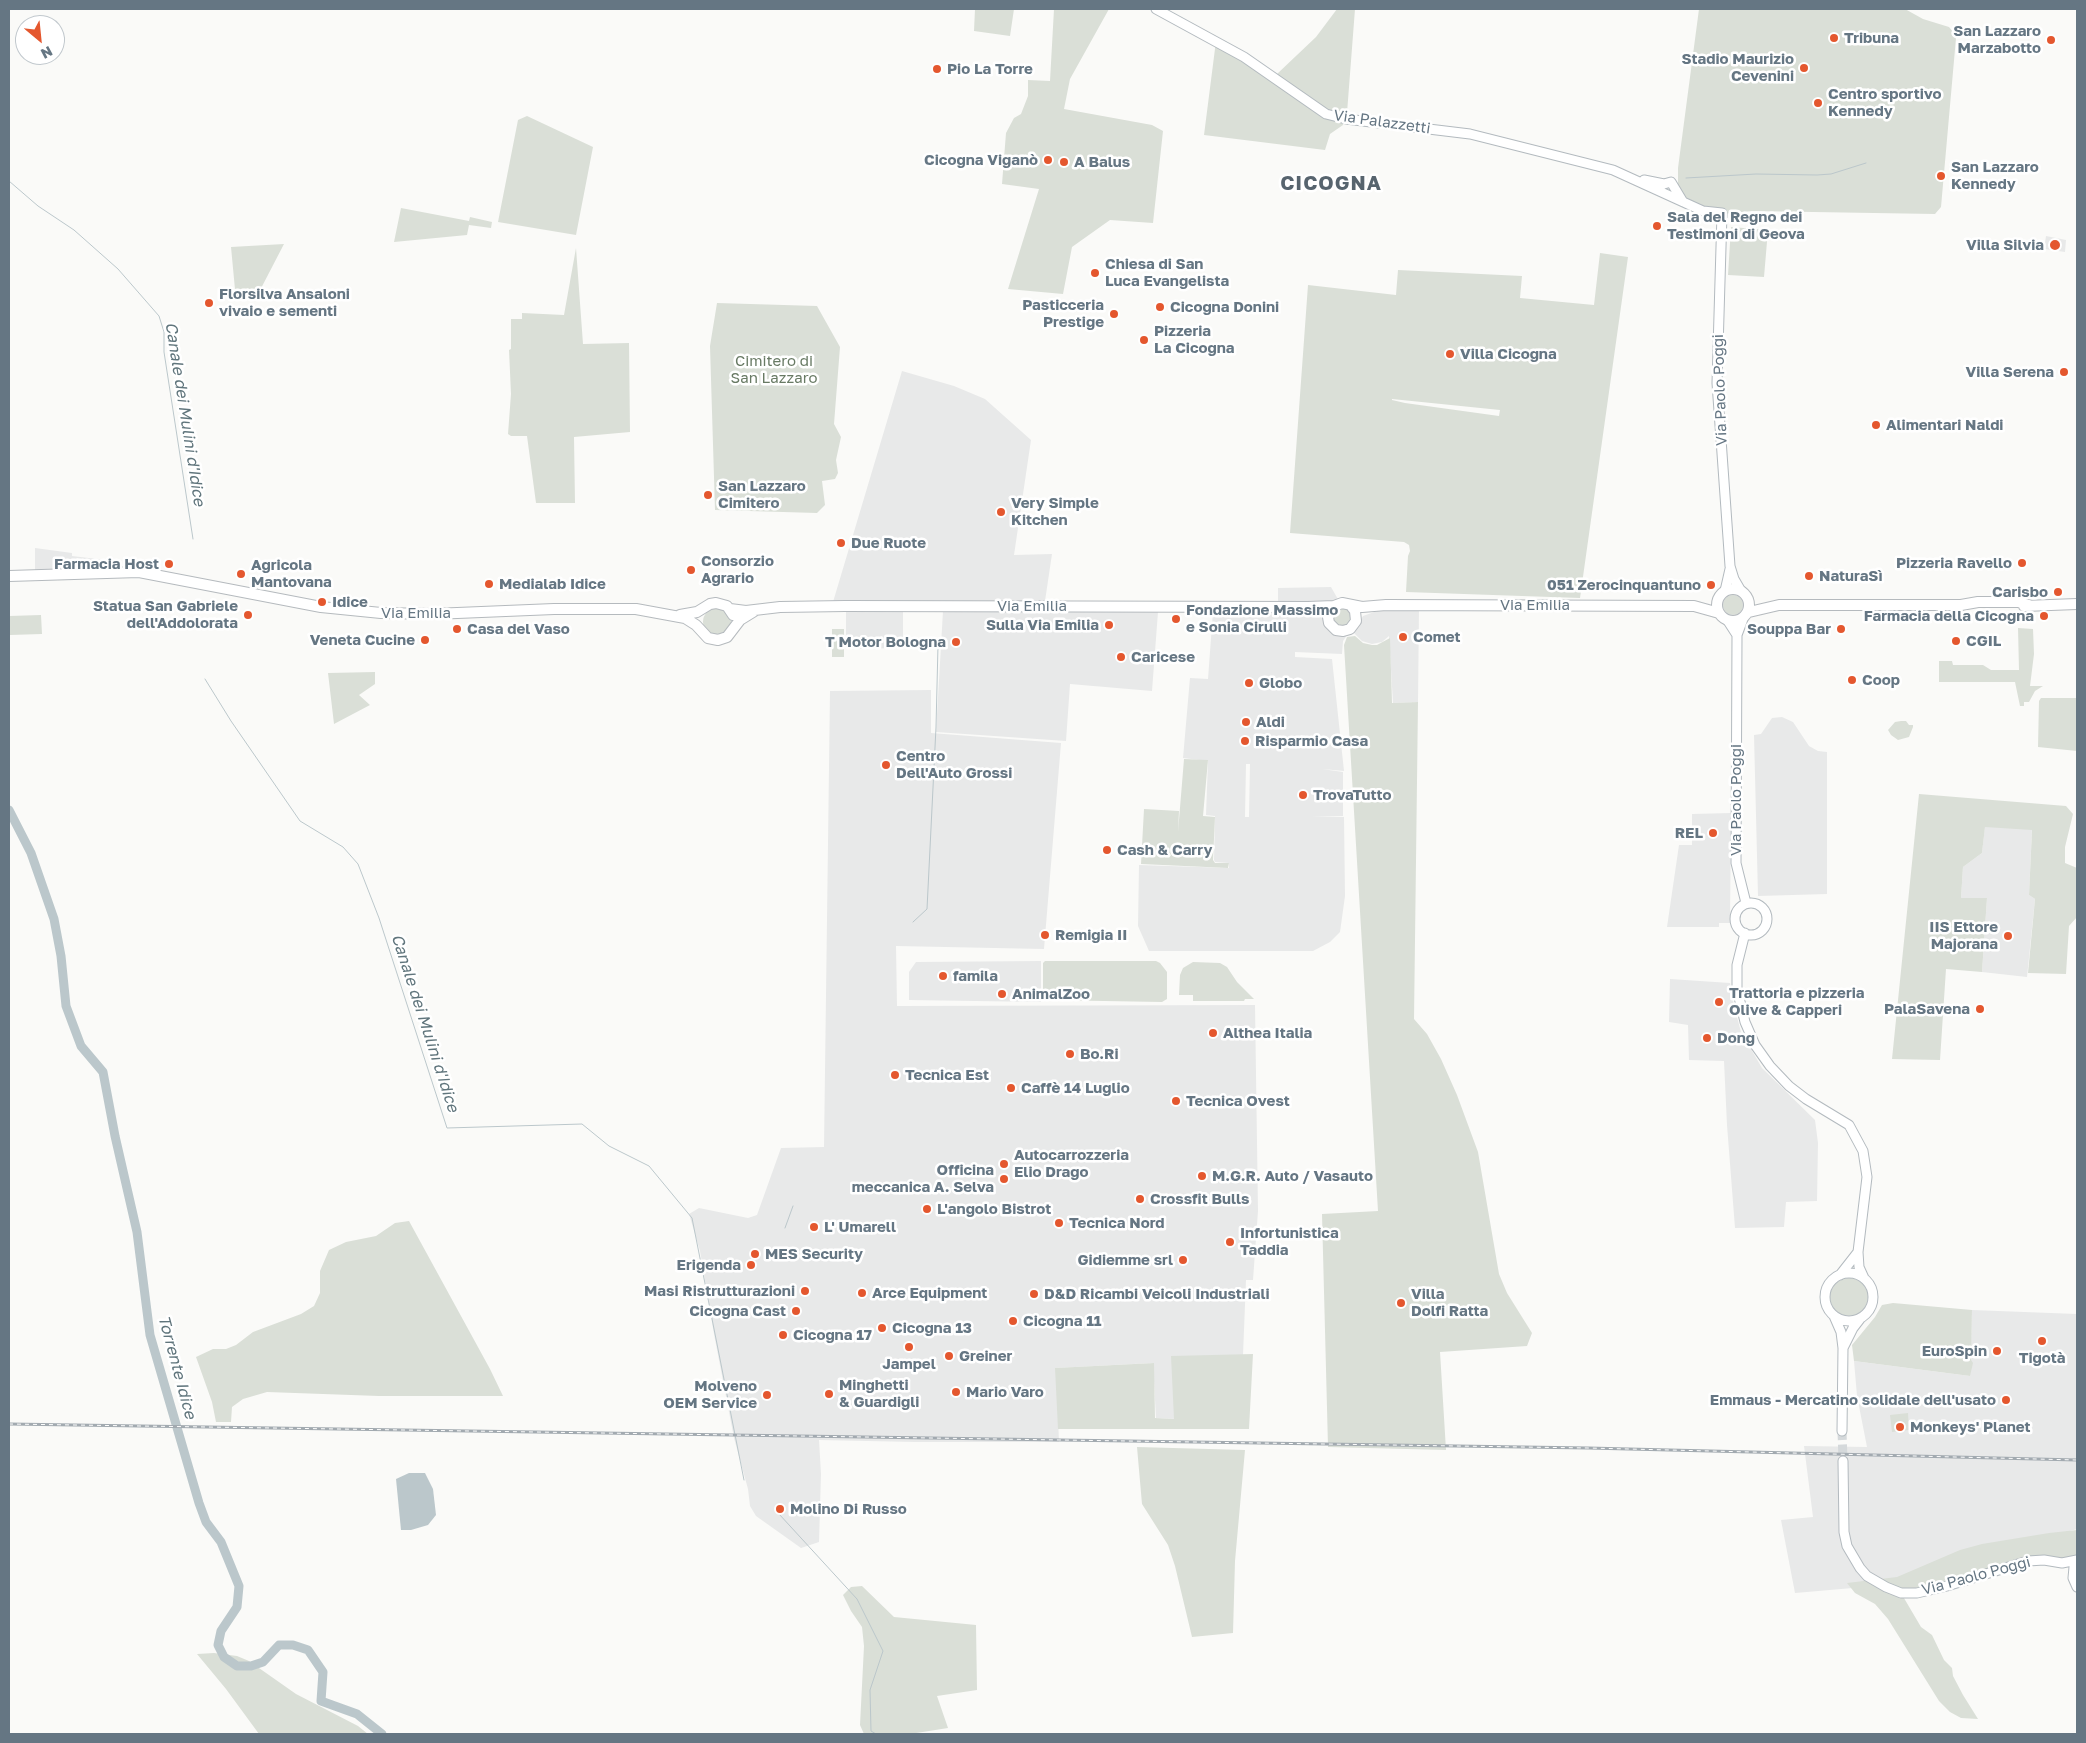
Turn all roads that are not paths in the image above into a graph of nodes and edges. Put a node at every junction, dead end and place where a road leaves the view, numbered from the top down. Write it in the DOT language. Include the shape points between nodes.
graph roads {
  1 [pos="1156,9"];
  2 [pos="1722,213"];
  3 [pos="1730,566"];
  4 [pos="9,576"];
  5 [pos="1722,594"];
  6 [pos="1745,594"];
  7 [pos="2077,604"];
  8 [pos="1778,605"];
  9 [pos="1334,606"];
  10 [pos="1351,606"];
  11 [pos="1376,606"];
  12 [pos="1694,606"];
  13 [pos="1308,607"];
  14 [pos="730,609"];
  15 [pos="702,610"];
  16 [pos="756,610"];
  17 [pos="1719,613"];
  18 [pos="677,615"];
  19 [pos="1746,615"];
  20 [pos="1328,616"];
  21 [pos="1357,618"];
  22 [pos="1728,621"];
  23 [pos="700,630"];
  24 [pos="733,630"];
  25 [pos="1737,635"];
  26 [pos="1746,903"];
  27 [pos="1745,933"];
  28 [pos="1858,1252"];
  29 [pos="1840,1275"];
  30 [pos="1864,1278"];
  31 [pos="1834,1316"];
  32 [pos="1860,1319"];
  33 [pos="1843,1348"];
  34 [pos="1842,1431"];
  35 [pos="1843,1461"];
  36 [pos="2077,1561"];
  37 [pos="2062,1563"];
  38 [pos="2073,1578"];
  39 [pos="2077,1588"];
  1 -- 2 [label="main road, Via Palazzetti" via="1244,57 1326,114 1470,134 1613,170 1667,190 1683,203 1703,211"];
  2 -- 3 [label="main road, Via Paolo Poggi" via="1717,383"];
  3 -- 5 [label="main road, Via Paolo Poggi"];
  3 -- 6 [label="main road, Via Paolo Poggi"];
  4 -- 18 [label="main road, Via Emilia" via="139,572 358,612 432,614 616,608"];
  5 -- 6 [label="main road" via="1732,589"];
  5 -- 12 [label="main road, Via Emilia"];
  5 -- 17 [label="main road" via="1717,605"];
  6 -- 8 [label="main road"];
  6 -- 19 [label="main road"];
  7 -- 8 [label="main road" via="1972,608 1961,604"];
  8 -- 19 [label="main road"];
  9 -- 10 [label="main road, Via Emilia" via="1342,603"];
  9 -- 13 [label="main road, Via Emilia"];
  9 -- 20 [label="main road"];
  10 -- 11 [label="main road, Via Emilia"];
  10 -- 21 [label="main road"];
  11 -- 12 [label="main road, Via Emilia"];
  11 -- 21 [label="main road, Via Emilia"];
  12 -- 17 [label="main road, Via Emilia"];
  13 -- 16 [label="main road, Via Emilia" via="846,606"];
  13 -- 20 [label="main road, Via Emilia"];
  14 -- 15 [label="main road, Via Emilia" via="716,603"];
  14 -- 16 [label="main road, Via Emilia"];
  14 -- 24 [label="main road" via="735,622"];
  15 -- 18 [label="main road, Via Emilia"];
  15 -- 23 [label="main road" via="698,620"];
  16 -- 24 [label="main road, Via Emilia" via="744,616"];
  17 -- 22 [label="main road"];
  18 -- 23 [label="main road, Via Emilia"];
  19 -- 22 [label="main road" via="1736,622"];
  19 -- 25 [label="main road, Via Paolo Poggi"];
  20 -- 21 [label="main road, Via Emilia" via="1331,625 1340,631 1350,629"];
  22 -- 25 [label="main road"];
  23 -- 24 [label="main road, Via Emilia" via="708,638 718,640"];
  25 -- 26 [label="main road, Via Paolo Poggi" via="1736,863"];
  26 -- 27 [label="main road" via="1738,909 1735,919"];
  26 -- 27 [label="main road" via="1761,906 1766,918 1760,932"];
  27 -- 28 [label="main road" via="1737,965 1737,989 1755,1045 1789,1086 1850,1125 1863,1151 1867,1177"];
  28 -- 29 [label="main road"];
  28 -- 30 [label="main road"];
  29 -- 30 [label="main road"];
  29 -- 31 [label="main road" via="1829,1285 1826,1293 1828,1309"];
  30 -- 32 [label="main road" via="1872,1289 1873,1297 1871,1307"];
  31 -- 32 [label="main road" via="1848,1321"];
  31 -- 33 [label="main road"];
  32 -- 33 [label="main road"];
  33 -- 34 [label="main road"];
  35 -- 37 [label="main road, Via Paolo Poggi" via="1847,1546 1863,1572 1886,1587 1901,1593 1917,1593 2020,1563 2044,1560"];
  36 -- 37 [label="main road, Via Paolo Poggi"];
  36 -- 38 [label="main road"];
  37 -- 38 [label="main road"];
  38 -- 39 [label="main road"];
}
